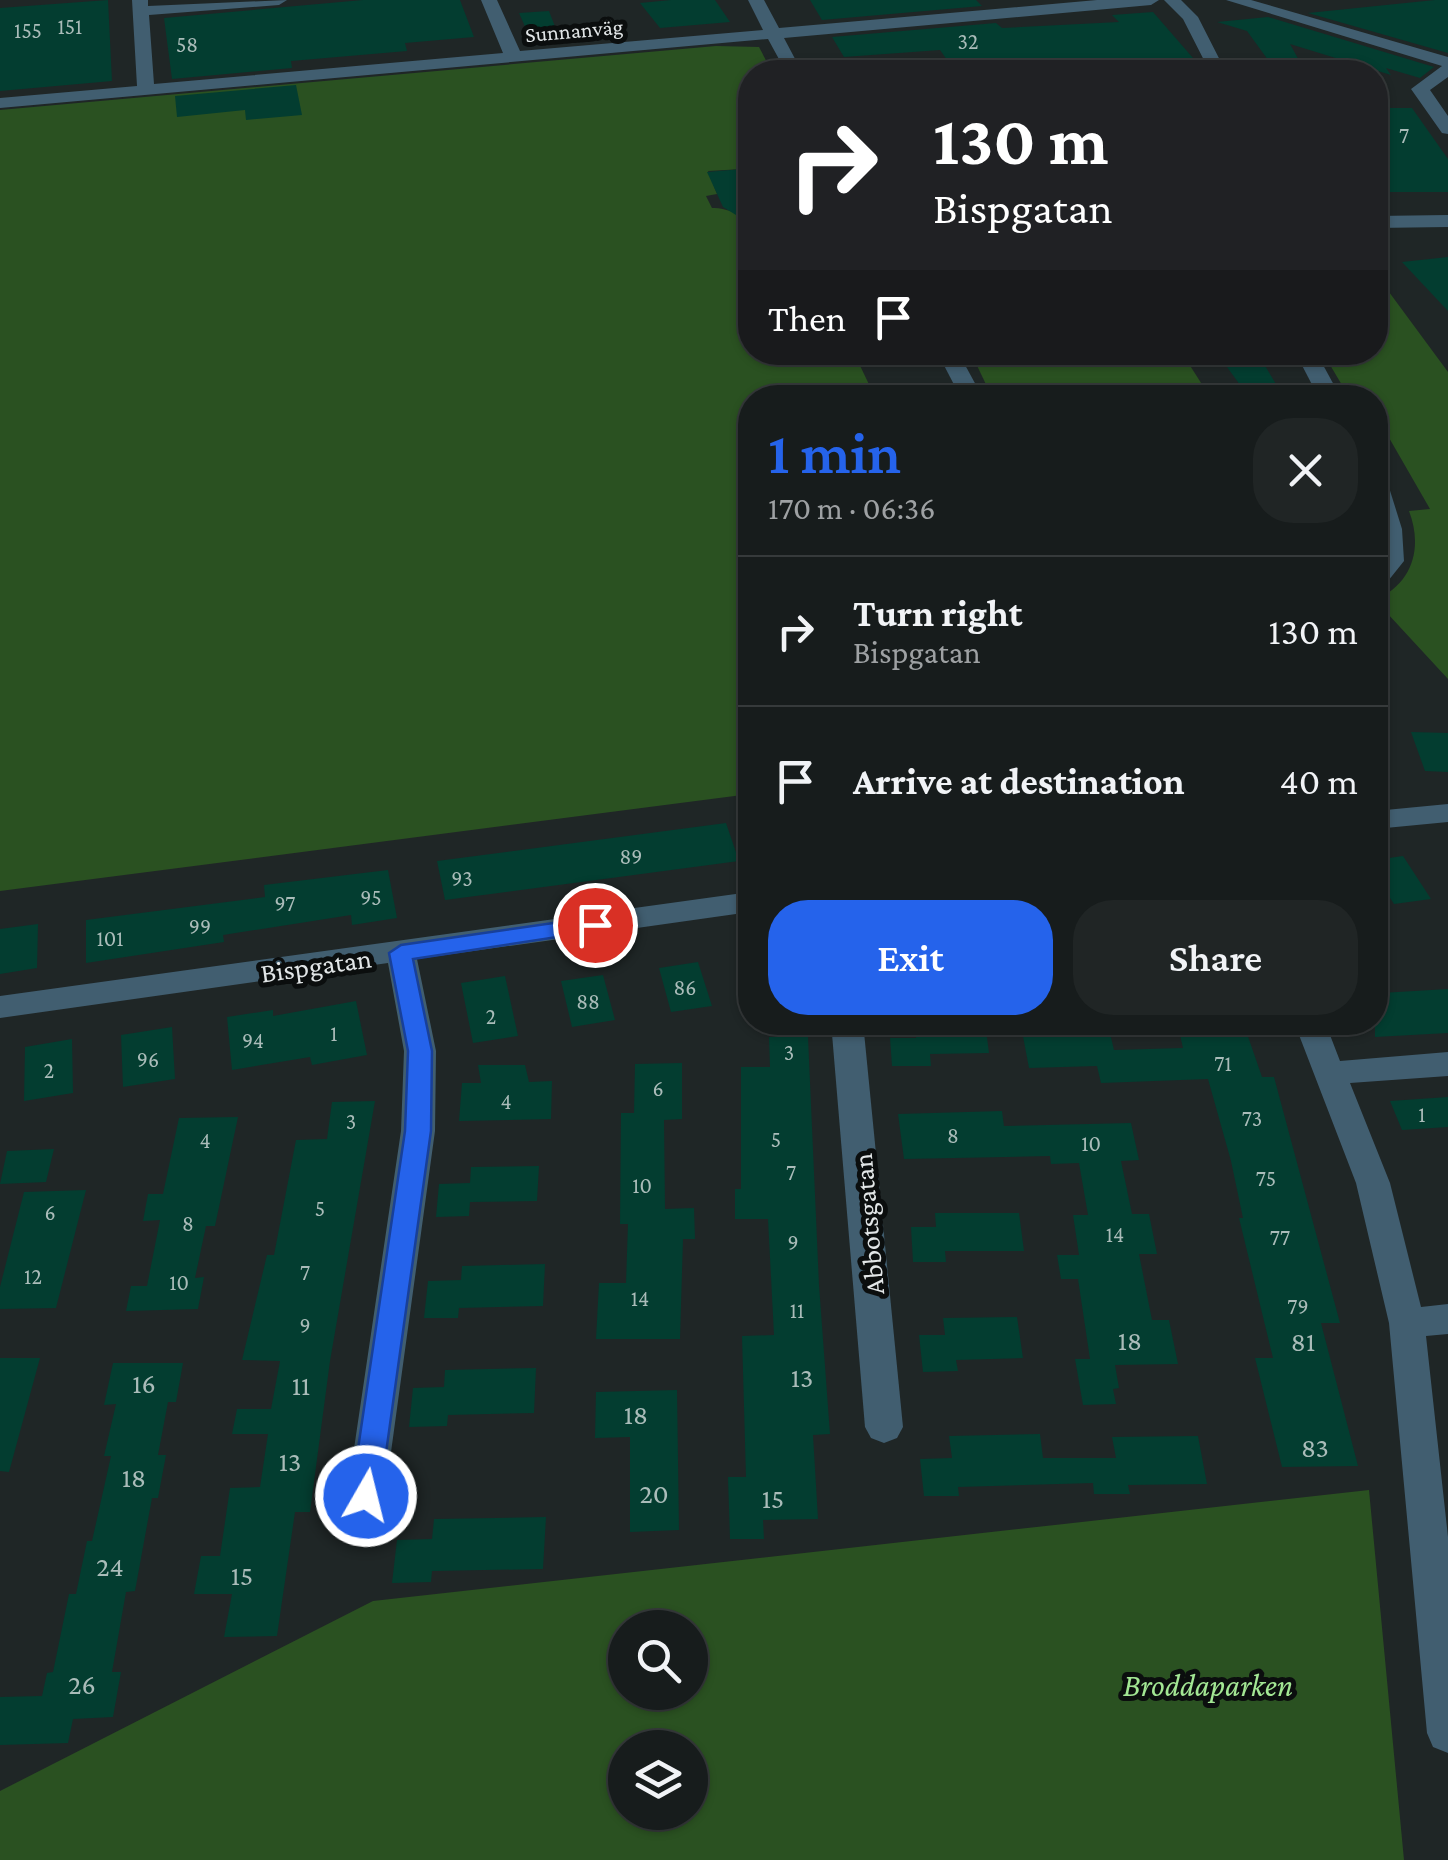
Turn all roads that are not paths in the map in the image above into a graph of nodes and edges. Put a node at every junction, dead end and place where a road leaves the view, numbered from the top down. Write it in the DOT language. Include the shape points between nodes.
graph roads {
  1 [pos="279,0"];
  2 [pos="489,0"];
  3 [pos="756,0"];
  4 [pos="1151,0"];
  5 [pos="1172,0"];
  6 [pos="1234,0"];
  7 [pos="141,6"];
  8 [pos="774,34"];
  9 [pos="514,58"];
  10 [pos="788,60"];
  11 [pos="1212,60"];
  12 [pos="1448,66"];
  13 [pos="146,90"];
  14 [pos="0,102"];
  15 [pos="1448,130"];
  16 [pos="1448,221"];
  17 [pos="1388,222"];
  18 [pos="1388,523"];
  19 [pos="1388,566"];
  20 [pos="1448,813"];
  21 [pos="1388,819"];
  22 [pos="738,904"];
  23 [pos="401,953"];
  24 [pos="0,1007"];
  25 [pos="849,1035"];
  26 [pos="1316,1035"];
  27 [pos="1448,1064"];
  28 [pos="1332,1073"];
  29 [pos="1448,1319"];
  30 [pos="1407,1322"];
  31 [pos="884,1426"];
  32 [pos="366,1496"];
  33 [pos="1448,1733"];
  1 -- 7 [label="street"];
  2 -- 9 [label="street"];
  3 -- 8 [label="street"];
  4 -- 8 [label="street, Sunnanväg"];
  5 -- 11 [label="street" via="1190,17"];
  6 -- 12 [label="street"];
  7 -- 13 [label="street"];
  8 -- 9 [label="street, Sunnanväg"];
  8 -- 10 [label="street"];
  9 -- 13 [label="street, Sunnanväg"];
  12 -- 15 [label="street" via="1420,88"];
  13 -- 14 [label="street, Sunnanväg"];
  16 -- 17 [label="street"];
  18 -- 19 [label="street"];
  20 -- 21 [label="street"];
  22 -- 23 [label="street, Bispgatan"];
  23 -- 24 [label="street, Bispgatan"];
  23 -- 32 [label="street" via="420,1051 418,1131"];
  25 -- 31 [label="street, Abbotsgatan"];
  26 -- 28 [label="street"];
  27 -- 28 [label="street"];
  28 -- 30 [label="street" via="1372,1183"];
  29 -- 30 [label="street"];
  30 -- 33 [label="street"];
}
